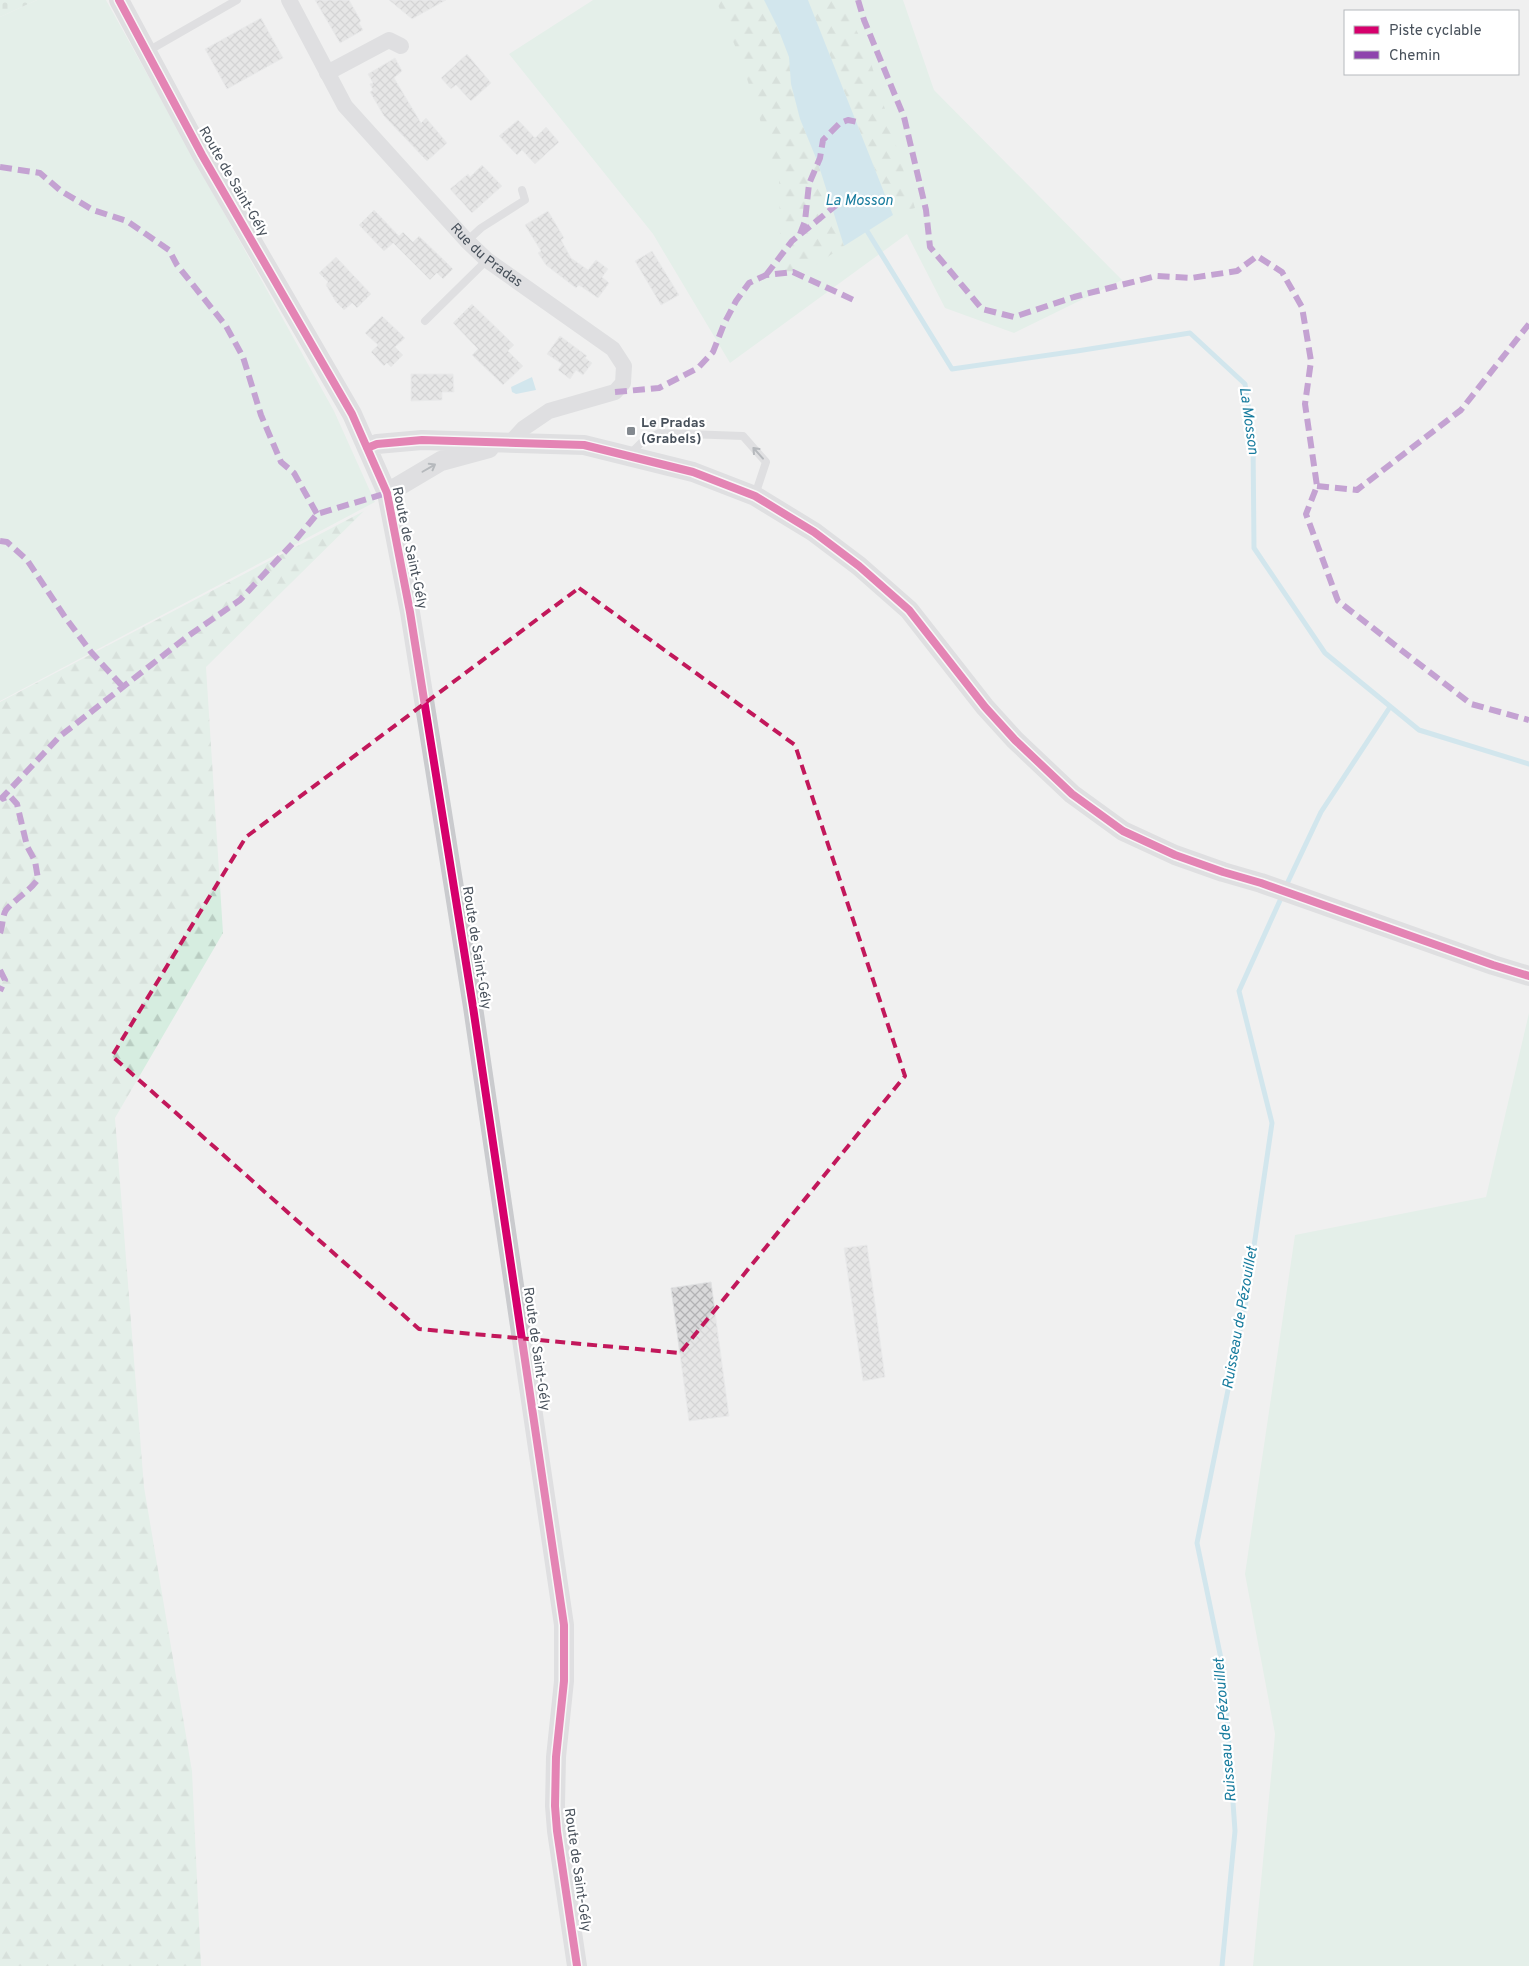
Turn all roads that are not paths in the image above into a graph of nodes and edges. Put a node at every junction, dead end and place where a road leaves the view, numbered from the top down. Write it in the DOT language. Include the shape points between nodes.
graph roads {
  1 [pos="119,0"];
  2 [pos="237,0"];
  3 [pos="289,0"];
  4 [pos="401,46"];
  5 [pos="147,52"];
  6 [pos="327,73"];
  7 [pos="522,190"];
  8 [pos="467,241"];
  9 [pos="487,260"];
  10 [pos="425,321"];
  11 [pos="510,443"];
  12 [pos="367,448"];
  13 [pos="629,455"];
  14 [pos="387,493"];
  15 [pos="754,496"];
  16 [pos="1529,976"];
  17 [pos="577,1966"];
  1 -- 5 [label="street, Route de Saint-Gély"];
  2 -- 5 [label="lane"];
  3 -- 6 [label="street, Rue du Pradas"];
  4 -- 6 [label="street" via="389,40"];
  5 -- 12 [label="street, Route de Saint-Gély" via="352,414"];
  6 -- 8 [label="street, Rue du Pradas" via="345,106"];
  7 -- 8 [label="lane" via="525,200 481,228"];
  8 -- 9 [label="street, Rue du Pradas"];
  9 -- 10 [label="lane"];
  9 -- 11 [label="street, Rue du Pradas" via="613,349 624,366 623,383 615,392 549,411 524,428"];
  11 -- 12 [label="street" via="422,440 377,444"];
  11 -- 13 [label="street" via="584,445"];
  14 -- 11 [label="street, one-way" via="442,461"];
  12 -- 14 [label="street, Route de Saint-Gély"];
  13 -- 15 [label="street" via="693,472"];
  15 -- 13 [label="lane, one-way" via="766,462 743,436 659,433 641,443"];
  14 -- 17 [label="street, Route de Saint-Gély" via="410,612 473,1007 564,1625 564,1681 556,1757 555,1806"];
  15 -- 16 [label="street" via="814,532 909,610 1015,740 1072,794 1123,831 1175,855"];
}
